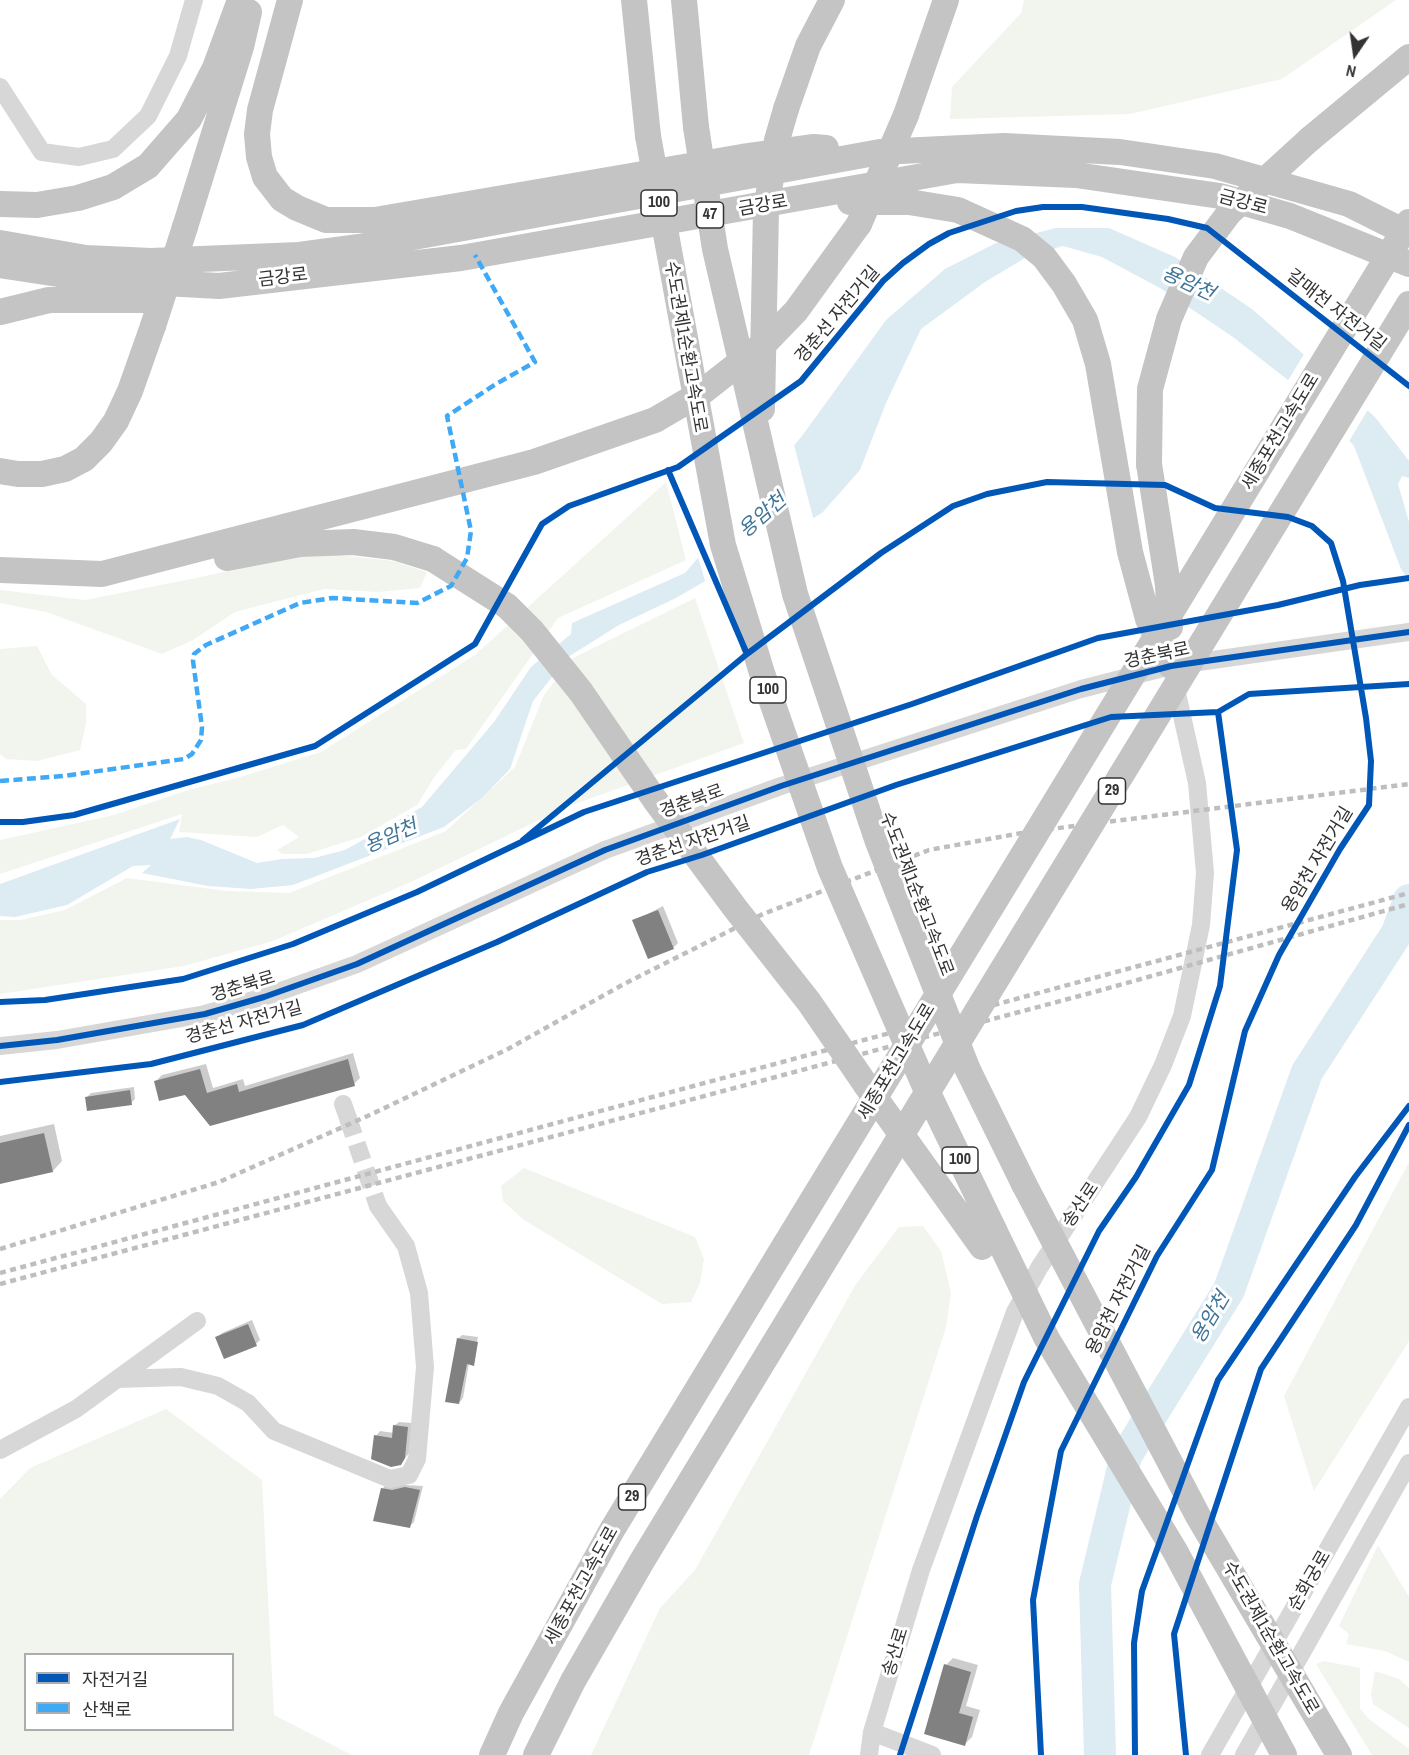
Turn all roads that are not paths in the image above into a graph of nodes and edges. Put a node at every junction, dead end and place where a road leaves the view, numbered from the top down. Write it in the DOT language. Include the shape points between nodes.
graph roads {
  1 [pos="194,0"];
  2 [pos="240,0"];
  3 [pos="251,0"];
  4 [pos="290,0"];
  5 [pos="623,0"];
  6 [pos="634,0"];
  7 [pos="684,0"];
  8 [pos="831,0"];
  9 [pos="946,0"];
  10 [pos="638,56"];
  11 [pos="1409,57"];
  12 [pos="0,87"];
  13 [pos="880,152"];
  14 [pos="787,202"];
  15 [pos="0,204"];
  16 [pos="1348,204"];
  17 [pos="1409,222"];
  18 [pos="1409,234"];
  19 [pos="0,243"];
  20 [pos="461,258"];
  21 [pos="1409,264"];
  22 [pos="0,265"];
  23 [pos="1409,304"];
  24 [pos="0,312"];
  25 [pos="762,451"];
  26 [pos="0,471"];
  27 [pos="0,565"];
  28 [pos="0,570"];
  29 [pos="27,572"];
  30 [pos="102,574"];
  31 [pos="1409,632"];
  32 [pos="1171,666"];
  33 [pos="0,1046"];
  34 [pos="378,1206"];
  35 [pos="988,1238"];
  36 [pos="196,1321"];
  37 [pos="117,1379"];
  38 [pos="1409,1407"];
  39 [pos="0,1450"];
  40 [pos="1409,1463"];
  41 [pos="872,1732"];
  42 [pos="492,1755"];
  43 [pos="536,1755"];
  44 [pos="861,1755"];
  45 [pos="869,1755"];
  46 [pos="932,1755"];
  47 [pos="1210,1755"];
  48 [pos="1244,1755"];
  49 [pos="1284,1755"];
  50 [pos="1339,1755"];
  1 -- 12 [label="street" via="178,57 148,116 113,148 79,157 42,152"];
  2 -- 15 [label="highway" via="189,119 148,166 112,187 78,198 37,205"];
  3 -- 26 [label="highway, bridge" via="241,48 185,227 130,391 116,421 84,459 65,469 42,474"];
  4 -- 13 [label="highway" via="260,110 259,157 265,177 282,198 326,220 375,220 814,147"];
  5 -- 10 [label="highway"];
  6 -- 10 [label="highway, 수도권제1순환고속도로 / 100"];
  7 -- 25 [label="highway, 수도권제1순환고속도로 / 100, bridge" via="696,127 715,249"];
  8 -- 25 [label="highway, bridge" via="808,46 786,109 766,210"];
  9 -- 30 [label="highway, bridge" via="906,115 859,224 796,311 766,342 701,393 655,420 534,462"];
  10 -- 35 [label="highway, 수도권제1순환고속도로 / 100, bridge" via="648,135 723,545 762,673 830,867"];
  11 -- 32 [label="highway, bridge" via="1229,213 1196,257 1169,319 1150,389 1149,464 1168,585"];
  13 -- 16 [label="highway, 금강로 / 47" via="1004,146 1120,152 1215,166"];
  13 -- 19 [label="highway, 금강로 / 47" via="299,255 151,261 86,258"];
  14 -- 20 [label="highway, 금강로 / 47"];
  14 -- 21 [label="highway, 금강로 / 47" via="957,170 1076,175 1254,204"];
  14 -- 32 [label="highway" via="909,202 966,213 1022,239 1044,257 1084,320 1098,364 1130,552 1148,619"];
  16 -- 17 [label="highway"];
  16 -- 18 [label="highway, 금강로 / 47"];
  17 -- 42 [label="highway, 세종포천고속도로 / 29, bridge" via="612,1530"];
  20 -- 22 [label="highway, 금강로 / 47" via="219,286 90,279"];
  20 -- 24 [label="highway" via="295,294 184,301 49,300"];
  23 -- 43 [label="highway, 29, bridge" via="642,1561 573,1681"];
  25 -- 50 [label="highway, 수도권제1순환고속도로 / 100, bridge" via="795,594 816,660 878,842 968,1070 1198,1516"];
  27 -- 29 [label="highway"];
  28 -- 29 [label="highway"];
  29 -- 30 [label="highway"];
  30 -- 35 [label="highway, bridge" via="300,544 353,542 394,547 433,559 507,606 581,692 655,801 809,1002 866,1085"];
  31 -- 32 [label="street, 경춘북로"];
  32 -- 33 [label="street, 경춘북로" via="1081,689 781,786 605,850 357,964 264,997 205,1014"];
  32 -- 41 [label="street, 송산로" via="1197,783 1205,873 1201,925 1182,1016 1138,1117 1038,1268 1015,1312 921,1570"];
  34 -- 37 [label="street" via="406,1246 419,1293 424,1367 417,1460 409,1475 390,1479 274,1431 248,1403 218,1386 181,1377"];
  35 -- 49 [label="highway, 수도권제1순환고속도로 / 100, bridge" via="1175,1551"];
  36 -- 37 [label="street"];
  37 -- 39 [label="street" via="76,1409"];
  38 -- 47 [label="street, 순화궁로"];
  40 -- 48 [label="street, 순화궁로"];
  41 -- 44 [label="street, 송산로"];
  41 -- 45 [label="street, 송산로"];
  41 -- 46 [label="street"];
}
